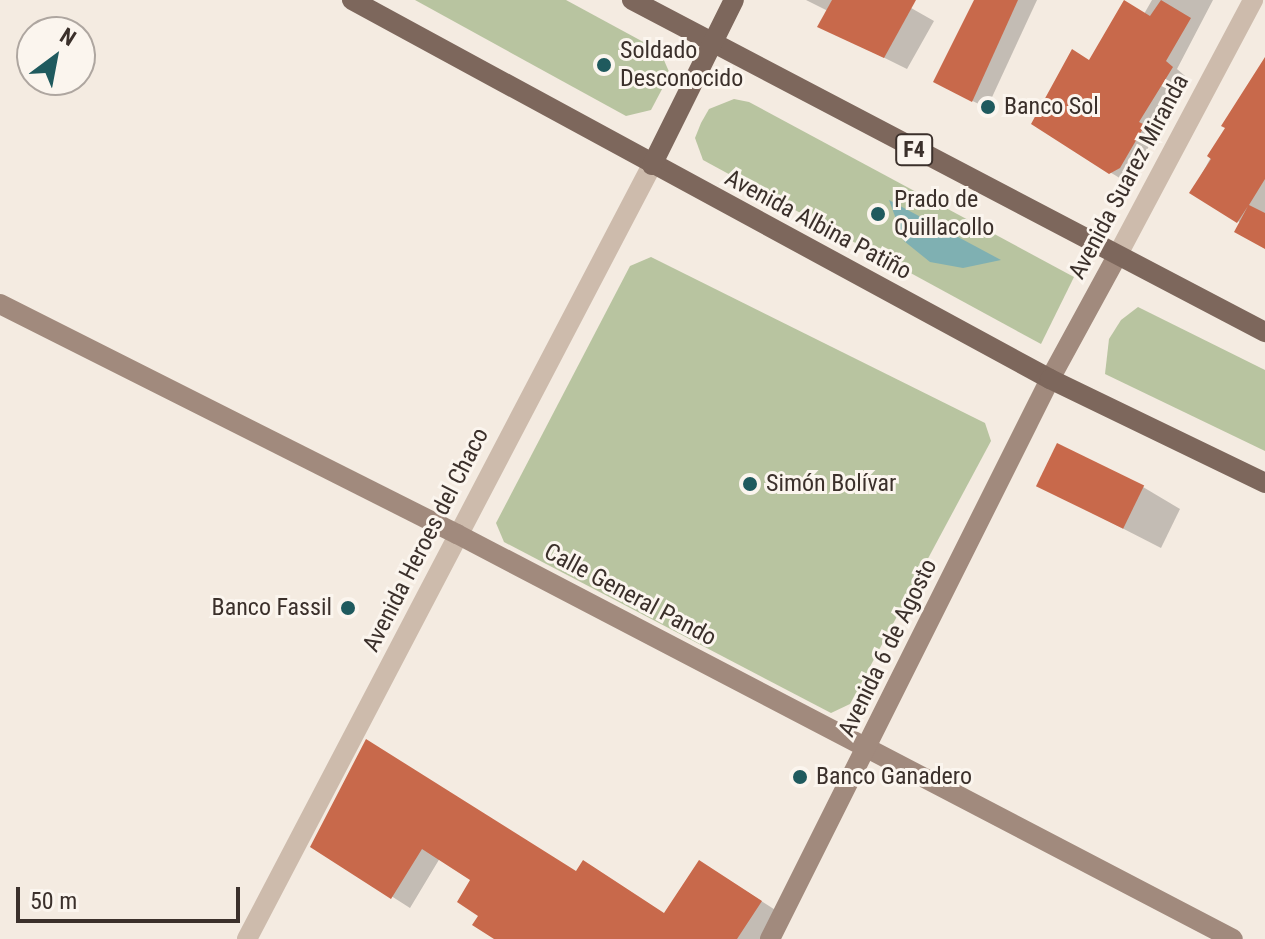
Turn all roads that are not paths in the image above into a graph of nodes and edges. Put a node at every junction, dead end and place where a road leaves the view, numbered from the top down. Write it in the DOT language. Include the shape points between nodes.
graph roads {
  1 [pos="352,0"];
  2 [pos="632,0"];
  3 [pos="734,0"];
  4 [pos="1253,0"];
  5 [pos="712,42"];
  6 [pos="652,165"];
  7 [pos="1116,258"];
  8 [pos="0,304"];
  9 [pos="1265,332"];
  10 [pos="1050,379"];
  11 [pos="1265,483"];
  12 [pos="457,534"];
  13 [pos="868,749"];
  14 [pos="247,939"];
  15 [pos="770,939"];
  16 [pos="1233,939"];
  1 -- 6 [label="main road, Avenida Albina Patiño"];
  2 -- 5 [label="main road, F4"];
  3 -- 5 [label="main road"];
  4 -- 7 [label="street, Avenida Suarez Miranda"];
  5 -- 6 [label="main road"];
  5 -- 7 [label="main road, F4"];
  6 -- 10 [label="main road, Avenida Albina Patiño"];
  6 -- 12 [label="street, Avenida Heroes del Chaco"];
  7 -- 9 [label="main road, F4"];
  7 -- 10 [label="main road, Avenida Suarez Miranda"];
  8 -- 12 [label="main road, Calle General Pando"];
  10 -- 11 [label="main road, Avenida Albina Patiño"];
  10 -- 13 [label="main road, Avenida 6 de Agosto"];
  12 -- 13 [label="main road, Calle General Pando"];
  12 -- 14 [label="street, Avenida Heroes del Chaco"];
  13 -- 15 [label="main road, Avenida 6 de Agosto"];
  13 -- 16 [label="main road, Calle General Pando"];
}
